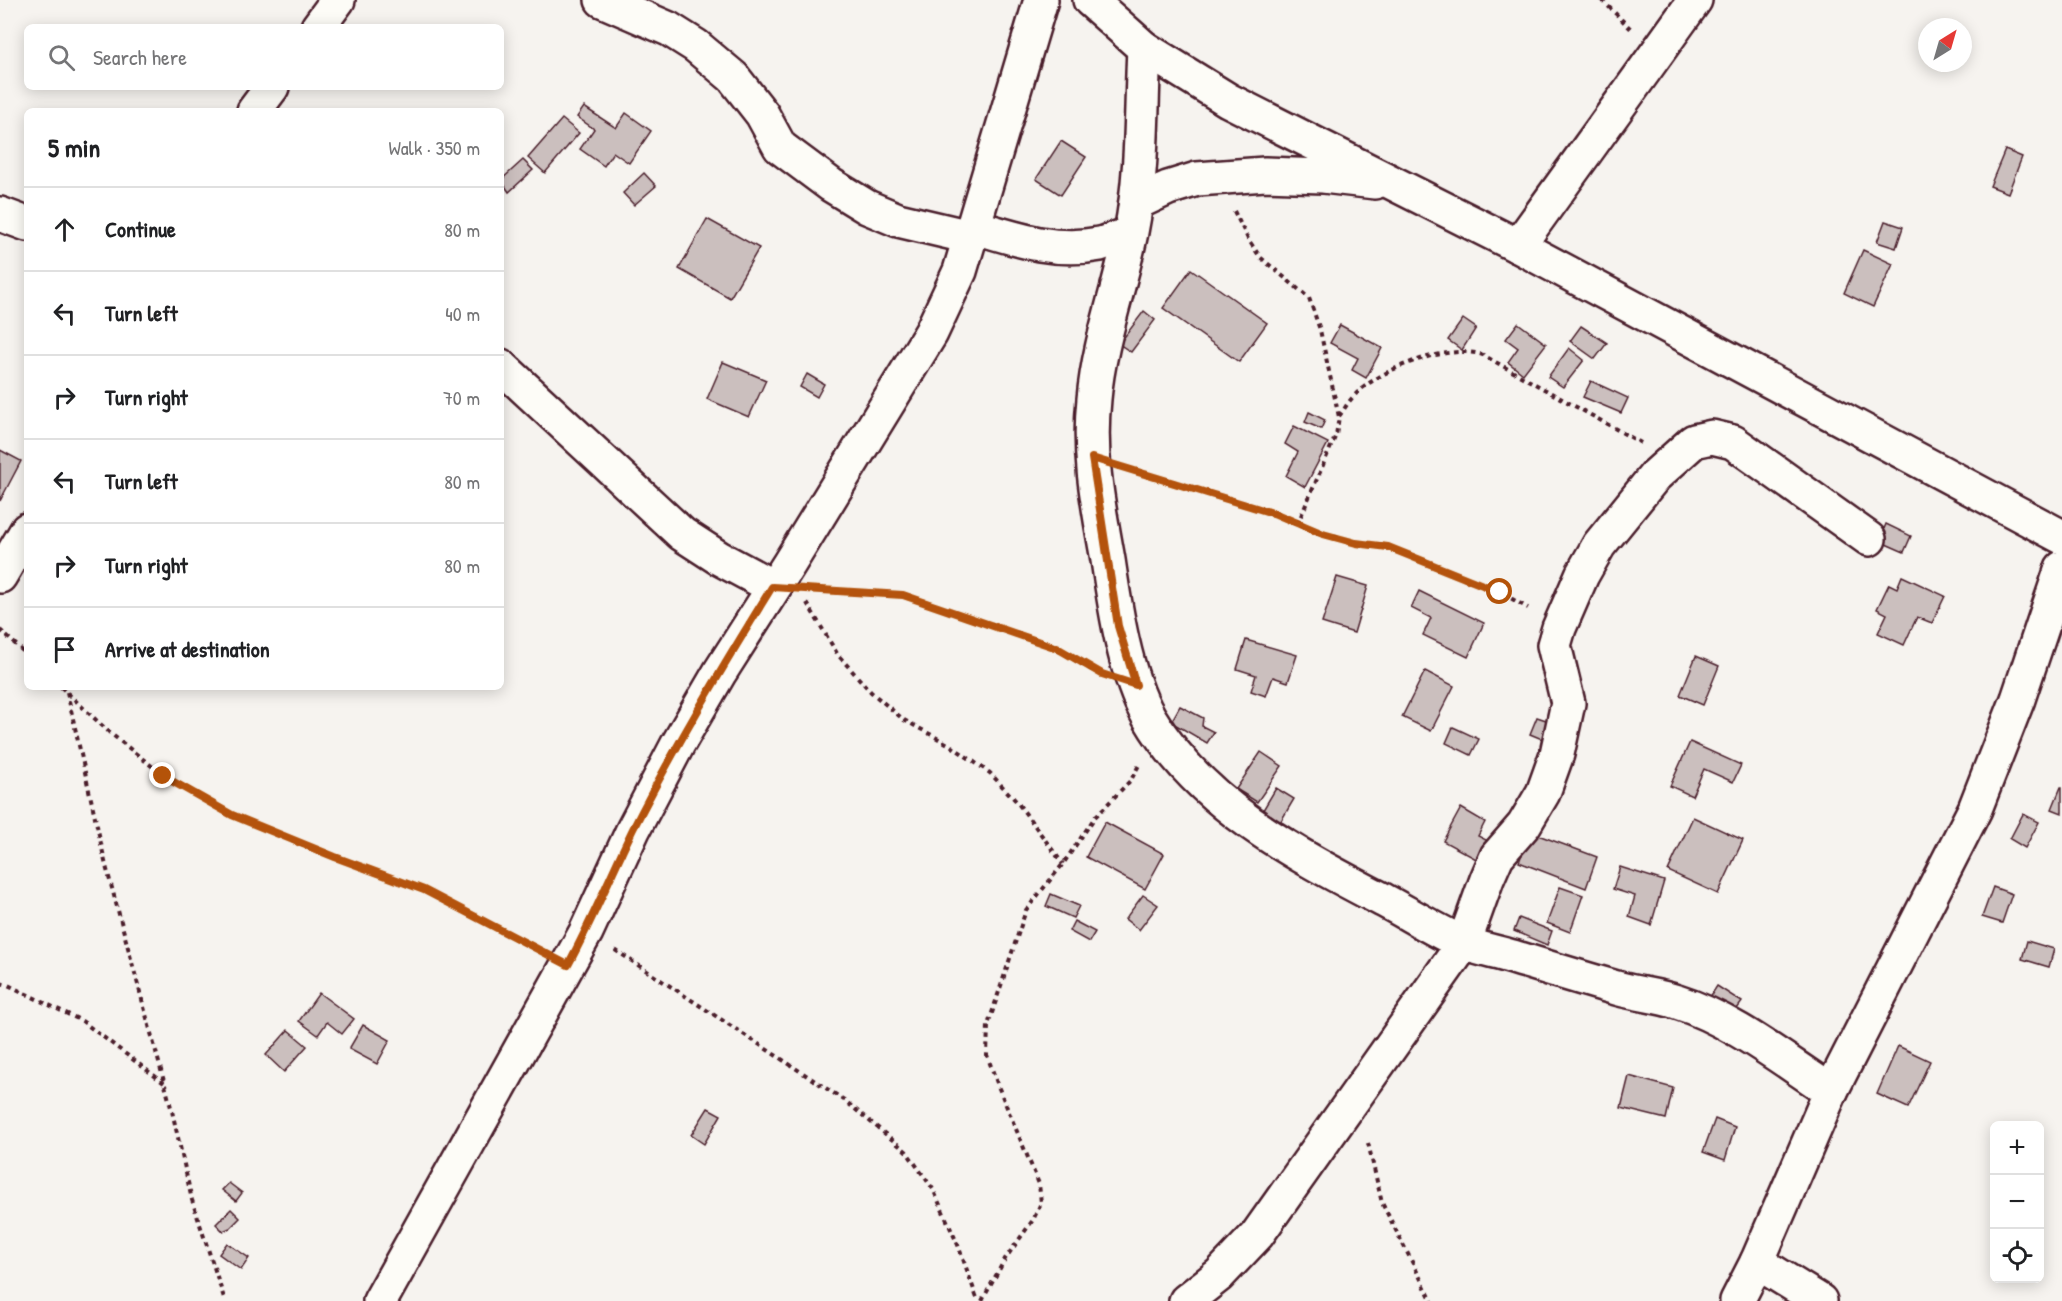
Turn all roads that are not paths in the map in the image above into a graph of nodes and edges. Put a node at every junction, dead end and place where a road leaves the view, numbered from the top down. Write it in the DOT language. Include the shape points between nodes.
graph roads {
  1 [pos="338,0"];
  2 [pos="602,0"];
  3 [pos="637,0"];
  4 [pos="1041,0"];
  5 [pos="1090,0"];
  6 [pos="1695,0"];
  7 [pos="320,24"];
  8 [pos="669,29"];
  9 [pos="1144,48"];
  10 [pos="270,90"];
  11 [pos="256,108"];
  12 [pos="1399,185"];
  13 [pos="0,214"];
  14 [pos="1133,218"];
  15 [pos="24,223"];
  16 [pos="971,231"];
  17 [pos="1518,246"];
  18 [pos="504,369"];
  19 [pos="24,535"];
  20 [pos="2062,537"];
  21 [pos="1869,539"];
  22 [pos="2062,568"];
  23 [pos="0,576"];
  24 [pos="785,588"];
  25 [pos="1464,943"];
  26 [pos="1831,1090"];
  27 [pos="1757,1262"];
  28 [pos="380,1301"];
  29 [pos="1186,1301"];
  30 [pos="1737,1301"];
  31 [pos="1820,1301"];
  1 -- 7 [label="street"];
  2 -- 8 [label="street"];
  3 -- 8 [label="street"];
  4 -- 16 [label="street"];
  5 -- 9 [label="street"];
  6 -- 17 [label="street"];
  8 -- 16 [label="street" via="733,77 762,114 780,147 831,185 898,220"];
  9 -- 12 [label="street" via="1228,100"];
  9 -- 14 [label="street"];
  10 -- 11 [label="street"];
  12 -- 14 [label="street" via="1265,174 1197,179 1168,188"];
  12 -- 17 [label="street"];
  13 -- 15 [label="street"];
  14 -- 16 [label="street" via="1101,243 1064,247"];
  14 -- 25 [label="street" via="1099,364 1091,427 1092,458 1118,626 1148,716 1198,780 1227,806 1319,866"];
  16 -- 24 [label="street" via="960,271 931,333 795,554"];
  17 -- 20 [label="street"];
  18 -- 24 [label="street" via="682,534 719,558"];
  19 -- 23 [label="street"];
  21 -- 25 [label="street" via="1733,442 1712,437 1694,441 1671,459 1599,545 1559,628 1554,645 1568,703 1557,754 1543,793 1524,825 1497,856"];
  22 -- 26 [label="street" via="2018,699 1975,809"];
  24 -- 28 [label="street" via="720,672 678,744 586,932"];
  25 -- 26 [label="street" via="1696,1009 1728,1024"];
  25 -- 29 [label="street" via="1257,1235 1219,1275"];
  26 -- 27 [label="street"];
  27 -- 30 [label="street"];
  27 -- 31 [label="street"];
}
